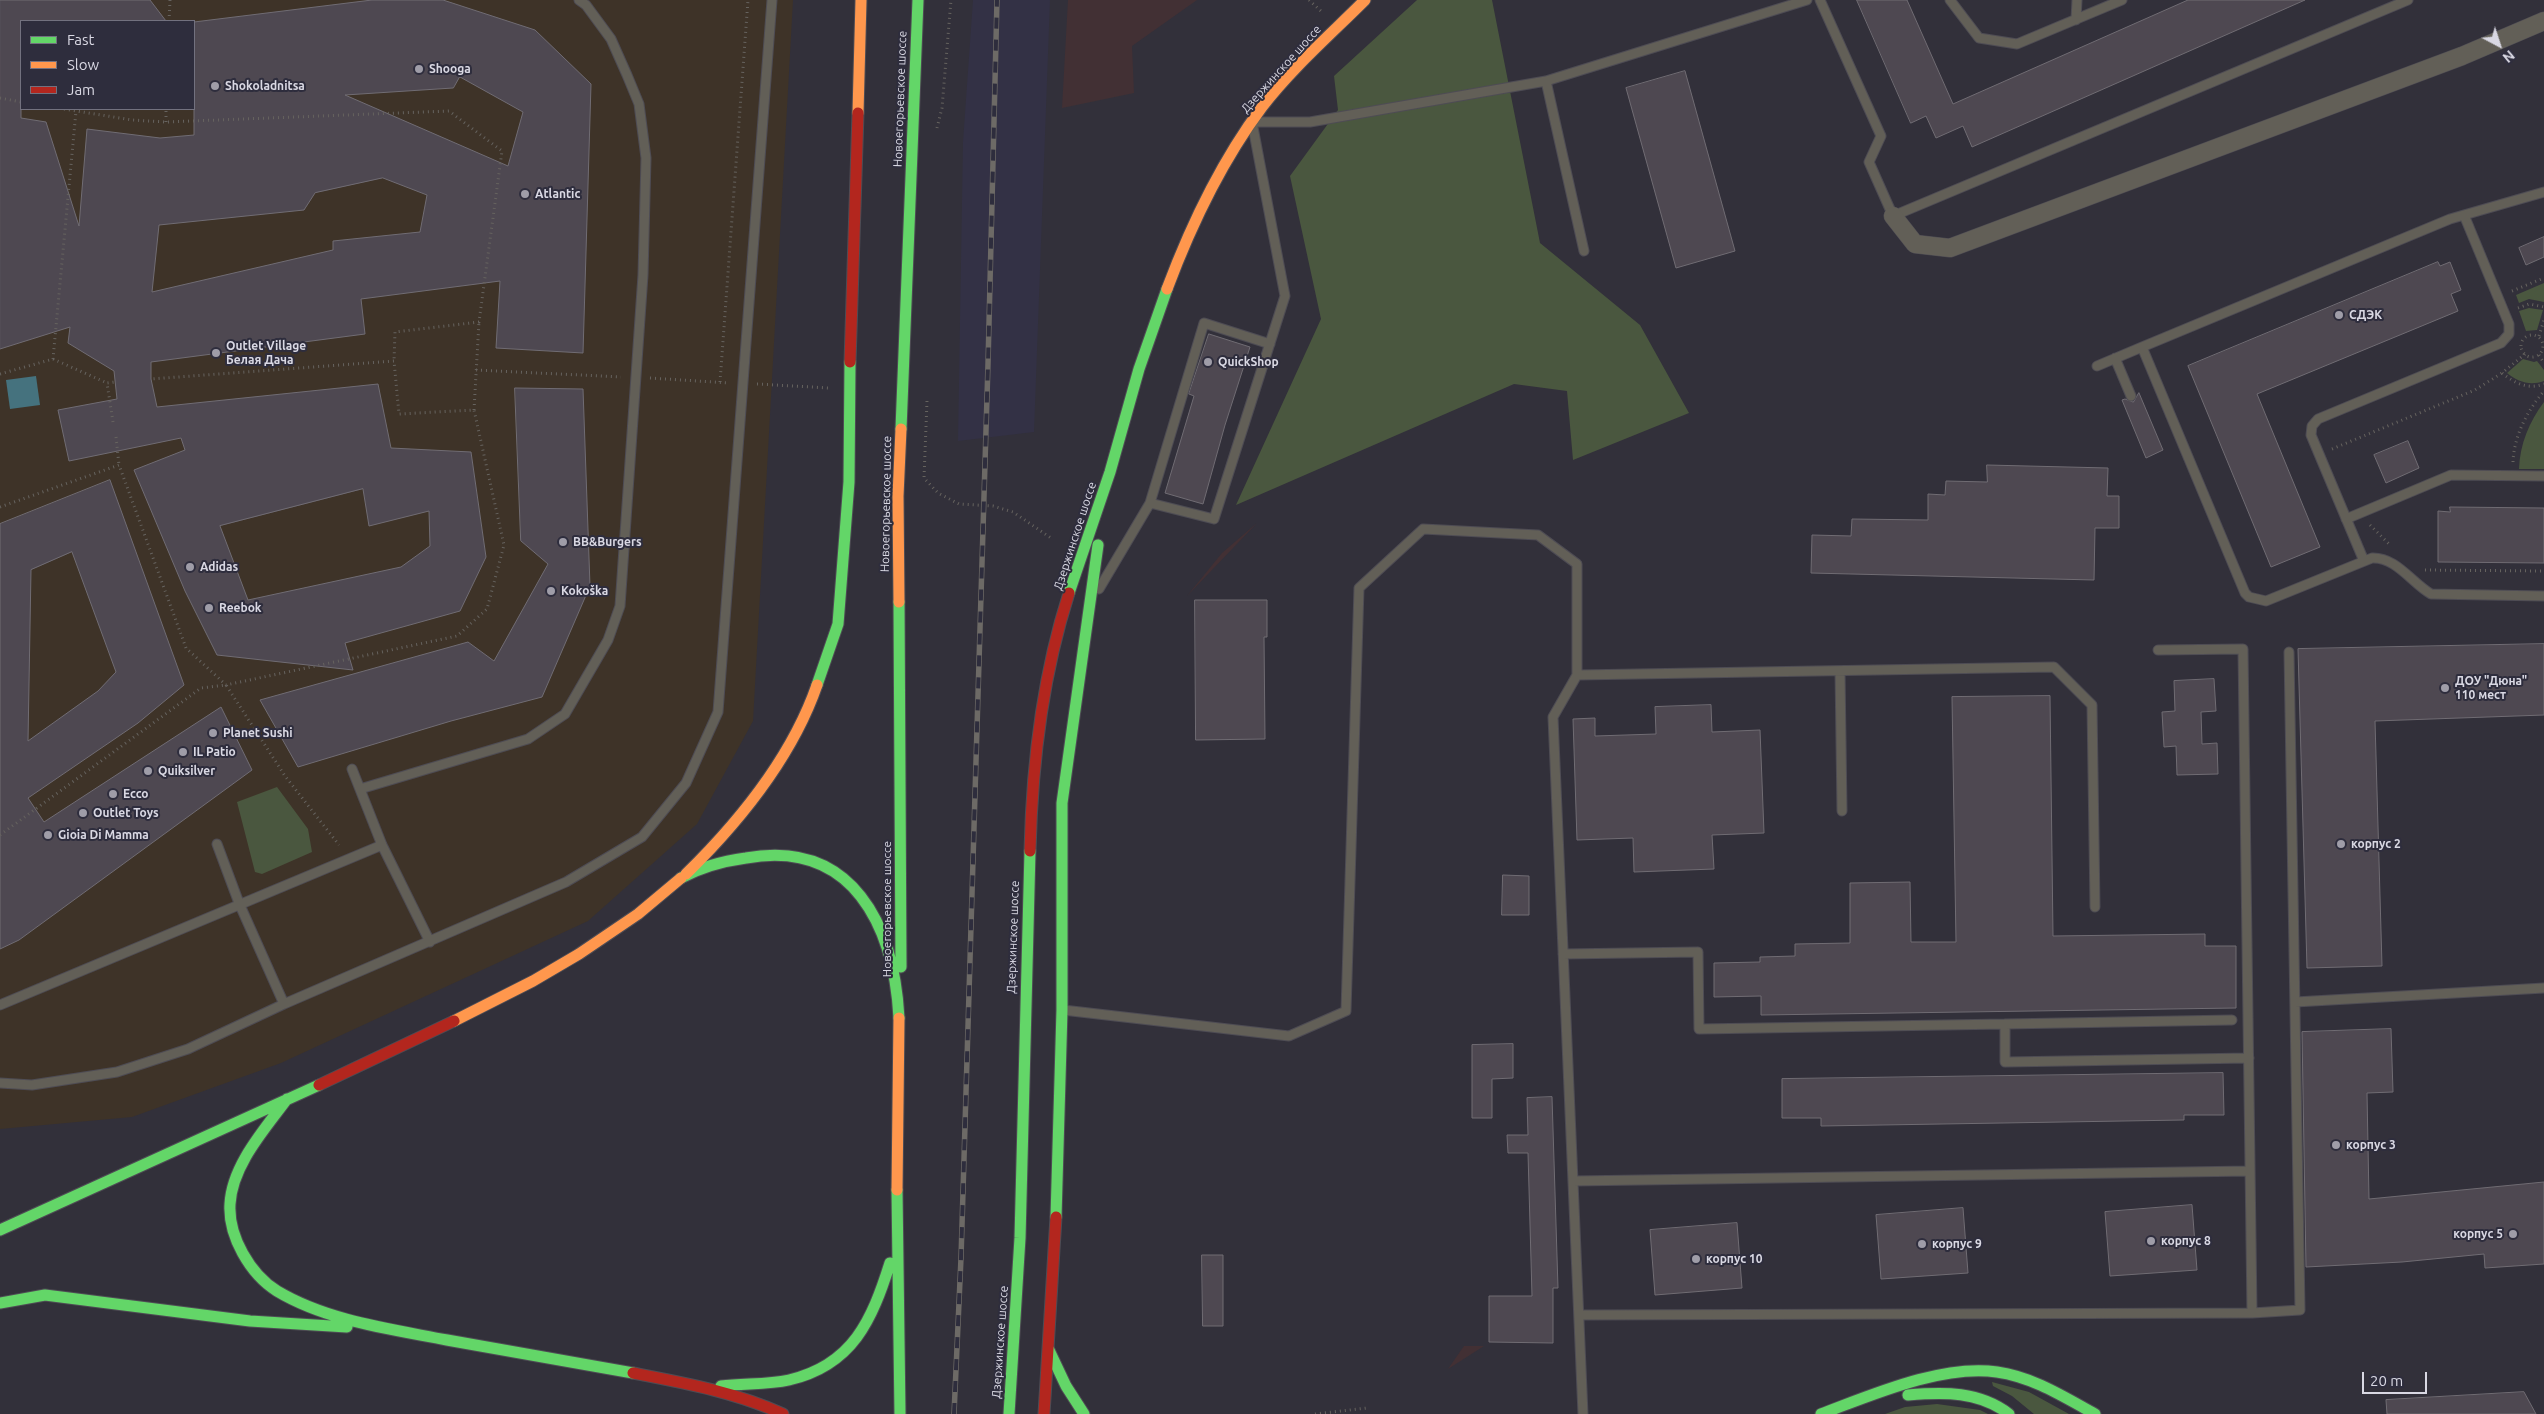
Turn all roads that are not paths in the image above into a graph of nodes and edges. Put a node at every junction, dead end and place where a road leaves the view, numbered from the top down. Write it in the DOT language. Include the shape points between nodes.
graph roads {
  1 [pos="579,0"];
  2 [pos="772,0"];
  3 [pos="861,0"];
  4 [pos="918,0"];
  5 [pos="1366,0"];
  6 [pos="1807,0"];
  7 [pos="1820,0"];
  8 [pos="1950,0"];
  9 [pos="2076,0"];
  10 [pos="2122,0"];
  11 [pos="2403,1"];
  12 [pos="2076,20"];
  13 [pos="2544,21"];
  14 [pos="1546,81"];
  15 [pos="1252,122"];
  16 [pos="2544,192"];
  17 [pos="2464,215"];
  18 [pos="1893,216"];
  19 [pos="1584,251"];
  20 [pos="1270,344"];
  21 [pos="2142,347"];
  22 [pos="2115,358"];
  23 [pos="2097,366"];
  24 [pos="2131,396"];
  25 [pos="1110,472"];
  26 [pos="2544,476"];
  27 [pos="1150,503"];
  28 [pos="2346,519"];
  29 [pos="2364,561"];
  30 [pos="2544,596"];
  31 [pos="1088,609"];
  32 [pos="2158,650"];
  33 [pos="2289,652"];
  34 [pos="1840,671"];
  35 [pos="1577,675"];
  36 [pos="352,769"];
  37 [pos="360,789"];
  38 [pos="1842,811"];
  39 [pos="217,844"];
  40 [pos="382,845"];
  41 [pos="1029,866"];
  42 [pos="1061,866"];
  43 [pos="683,877"];
  44 [pos="239,903"];
  45 [pos="2095,907"];
  46 [pos="430,942"];
  47 [pos="1563,954"];
  48 [pos="2544,988"];
  49 [pos="2295,1002"];
  50 [pos="284,1004"];
  51 [pos="0,1005"];
  52 [pos="901,1009"];
  53 [pos="1062,1010"];
  54 [pos="2232,1020"];
  55 [pos="2005,1024"];
  56 [pos="2249,1058"];
  57 [pos="0,1083"];
  58 [pos="288,1098"];
  59 [pos="2250,1171"];
  60 [pos="1573,1181"];
  61 [pos="0,1230"];
  62 [pos="896,1242"];
  63 [pos="0,1303"];
  64 [pos="2252,1313"];
  65 [pos="1579,1315"];
  66 [pos="399,1331"];
  67 [pos="1048,1348"];
  68 [pos="709,1387"];
  69 [pos="1861,1399"];
  70 [pos="783,1414"];
  71 [pos="900,1414"];
  72 [pos="1009,1414"];
  73 [pos="1044,1414"];
  74 [pos="1084,1414"];
  75 [pos="1583,1414"];
  76 [pos="1821,1414"];
  77 [pos="2009,1414"];
  78 [pos="2095,1414"];
  1 -- 37 [label="lane" via="611,39 639,104 646,158 643,275 620,606 608,640 565,714 528,739"];
  2 -- 46 [label="lane" via="718,712 686,784 642,836 566,882"];
  3 -- 43 [label="main road" via="849,482 838,624 812,699 784,752 752,802 719,842"];
  4 -- 52 [label="main road, Новоегорьевское шоссе" via="898,496"];
  5 -- 15 [label="main road, Дзержинское шоссе" via="1302,64"];
  6 -- 14 [label="lane"];
  7 -- 18 [label="lane" via="1881,136 1869,162"];
  8 -- 12 [label="lane" via="1979,38 2017,44"];
  9 -- 12 [label="lane"];
  10 -- 12 [label="lane"];
  11 -- 18 [label="lane"];
  13 -- 18 [label="street" via="2462,56 1950,248 1915,244"];
  14 -- 15 [label="lane" via="1310,122"];
  14 -- 19 [label="lane"];
  15 -- 20 [label="lane" via="1285,296"];
  15 -- 25 [label="main road, Дзержинское шоссе" via="1211,186 1174,267 1138,370"];
  16 -- 17 [label="lane"];
  17 -- 21 [label="lane"];
  17 -- 28 [label="lane" via="2509,324 2509,334 2501,344 2318,419 2312,426 2311,435"];
  20 -- 27 [label="lane" via="1214,519"];
  20 -- 27 [label="lane" via="1204,323"];
  21 -- 22 [label="lane"];
  21 -- 29 [label="lane" via="2245,592 2250,597 2266,602"];
  22 -- 23 [label="lane"];
  22 -- 24 [label="lane"];
  25 -- 31 [label="main road, Дзержинское шоссе"];
  25 -- 41 [label="main road, Дзержинское шоссе" via="1047,674 1036,751"];
  26 -- 28 [label="lane" via="2451,475"];
  27 -- 31 [label="lane"];
  28 -- 29 [label="lane"];
  29 -- 30 [label="lane" via="2383,557 2431,594"];
  31 -- 42 [label="main road, Дзержинское шоссе" via="1062,803"];
  32 -- 56 [label="lane" via="2243,649"];
  33 -- 49 [label="lane"];
  34 -- 35 [label="lane"];
  34 -- 38 [label="lane"];
  34 -- 45 [label="lane" via="2054,667 2092,705"];
  35 -- 47 [label="lane" via="1553,717"];
  35 -- 53 [label="lane" via="1577,564 1538,535 1423,529 1359,588 1346,1011 1289,1036"];
  36 -- 37 [label="lane"];
  37 -- 40 [label="lane"];
  39 -- 44 [label="lane"];
  40 -- 44 [label="lane"];
  40 -- 46 [label="lane"];
  41 -- 42 [label="main road" via="1035,854 1047,848 1056,854"];
  41 -- 72 [label="main road, Дзержинское шоссе" via="1020,1238"];
  42 -- 53 [label="main road, Дзержинское шоссе"];
  43 -- 52 [label="main road" via="749,857 779,853 809,858 829,866 857,891 881,928 891,958"];
  43 -- 58 [label="main road" via="641,912 552,971"];
  44 -- 50 [label="lane"];
  44 -- 51 [label="lane"];
  46 -- 50 [label="lane"];
  47 -- 55 [label="lane" via="1698,952 1699,1029"];
  47 -- 60 [label="lane"];
  48 -- 49 [label="lane"];
  49 -- 64 [label="lane" via="2300,1310"];
  50 -- 57 [label="lane" via="188,1048 117,1072 32,1085"];
  52 -- 62 [label="main road"];
  53 -- 67 [label="main road, Дзержинское шоссе" via="1056,1235"];
  54 -- 55 [label="lane"];
  55 -- 56 [label="lane" via="2006,1062"];
  56 -- 59 [label="lane"];
  58 -- 61 [label="main road"];
  58 -- 66 [label="main road" via="248,1153 234,1185 231,1219 240,1247 252,1269 276,1290 313,1308"];
  59 -- 60 [label="lane"];
  59 -- 64 [label="lane"];
  60 -- 65 [label="lane"];
  62 -- 68 [label="main road" via="868,1324 855,1345 836,1360 816,1372 789,1380"];
  62 -- 71 [label="main road"];
  63 -- 66 [label="main road" via="45,1295 250,1321"];
  64 -- 65 [label="lane"];
  65 -- 75 [label="lane"];
  66 -- 68 [label="main road"];
  67 -- 73 [label="main road, Дзержинское шоссе"];
  67 -- 74 [label="main road"];
  68 -- 70 [label="main road" via="755,1401"];
  69 -- 76 [label="main road"];
  69 -- 77 [label="main road" via="1934,1392 1977,1397"];
  69 -- 78 [label="main road" via="1918,1379 1997,1372 2039,1384"];
}
